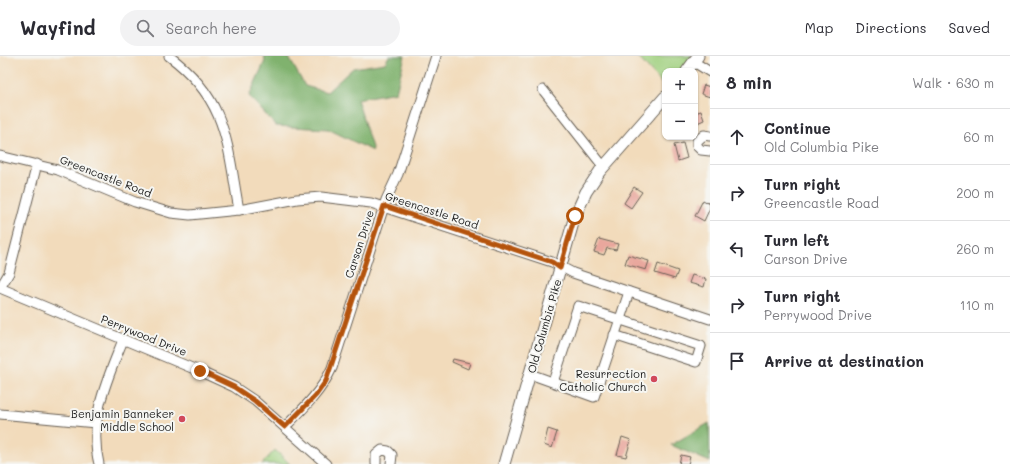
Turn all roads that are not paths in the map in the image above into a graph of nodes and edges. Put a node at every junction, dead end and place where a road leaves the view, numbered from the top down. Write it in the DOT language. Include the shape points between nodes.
graph roads {
  1 [pos="169,56"];
  2 [pos="436,56"];
  3 [pos="693,63"];
  4 [pos="710,72"];
  5 [pos="543,90"];
  6 [pos="662,100"];
  7 [pos="710,136"];
  8 [pos="710,151"];
  9 [pos="0,156"];
  10 [pos="37,164"];
  11 [pos="604,166"];
  12 [pos="384,206"];
  13 [pos="239,210"];
  14 [pos="560,268"];
  15 [pos="0,288"];
  16 [pos="629,292"];
  17 [pos="710,319"];
  18 [pos="619,320"];
  19 [pos="614,335"];
  20 [pos="122,340"];
  21 [pos="530,374"];
  22 [pos="553,382"];
  23 [pos="0,414"];
  24 [pos="96,423"];
  25 [pos="285,427"];
  26 [pos="99,464"];
  27 [pos="326,464"];
  28 [pos="376,464"];
  29 [pos="391,464"];
  30 [pos="504,464"];
  1 -- 13 [label="street" via="201,84 221,121"];
  2 -- 12 [label="street, Carson Drive" via="398,174"];
  3 -- 4 [label="street"];
  5 -- 11 [label="street"];
  6 -- 11 [label="main road, Old Columbia Pike"];
  7 -- 8 [label="street" via="704,135 697,141 697,146 701,150"];
  9 -- 10 [label="street, Greencastle Road"];
  10 -- 13 [label="street, Greencastle Road" via="135,202 171,213 190,215"];
  10 -- 15 [label="street" via="9,273"];
  11 -- 14 [label="main road, Old Columbia Pike" via="586,192 575,216"];
  12 -- 13 [label="street, Greencastle Road" via="344,198 321,197"];
  12 -- 14 [label="street, Greencastle Road" via="545,260"];
  12 -- 25 [label="street, Carson Drive" via="329,374 316,395"];
  14 -- 16 [label="street, Greencastle Road"];
  14 -- 21 [label="main road, Old Columbia Pike"];
  15 -- 20 [label="street, Perrywood Drive"];
  16 -- 17 [label="street, Greencastle Road"];
  16 -- 18 [label="street"];
  18 -- 19 [label="street"];
  18 -- 19 [label="street" via="701,346 696,362"];
  18 -- 22 [label="street" via="578,306"];
  19 -- 22 [label="street" via="594,397"];
  20 -- 24 [label="street" via="103,389"];
  20 -- 25 [label="street, Perrywood Drive" via="234,387"];
  21 -- 22 [label="street"];
  21 -- 30 [label="main road, Old Columbia Pike"];
  23 -- 24 [label="street"];
  24 -- 26 [label="street"];
  25 -- 27 [label="street, Perrywood Drive"];
  28 -- 29 [label="street" via="376,455 382,450 388,451 392,456"];
}
